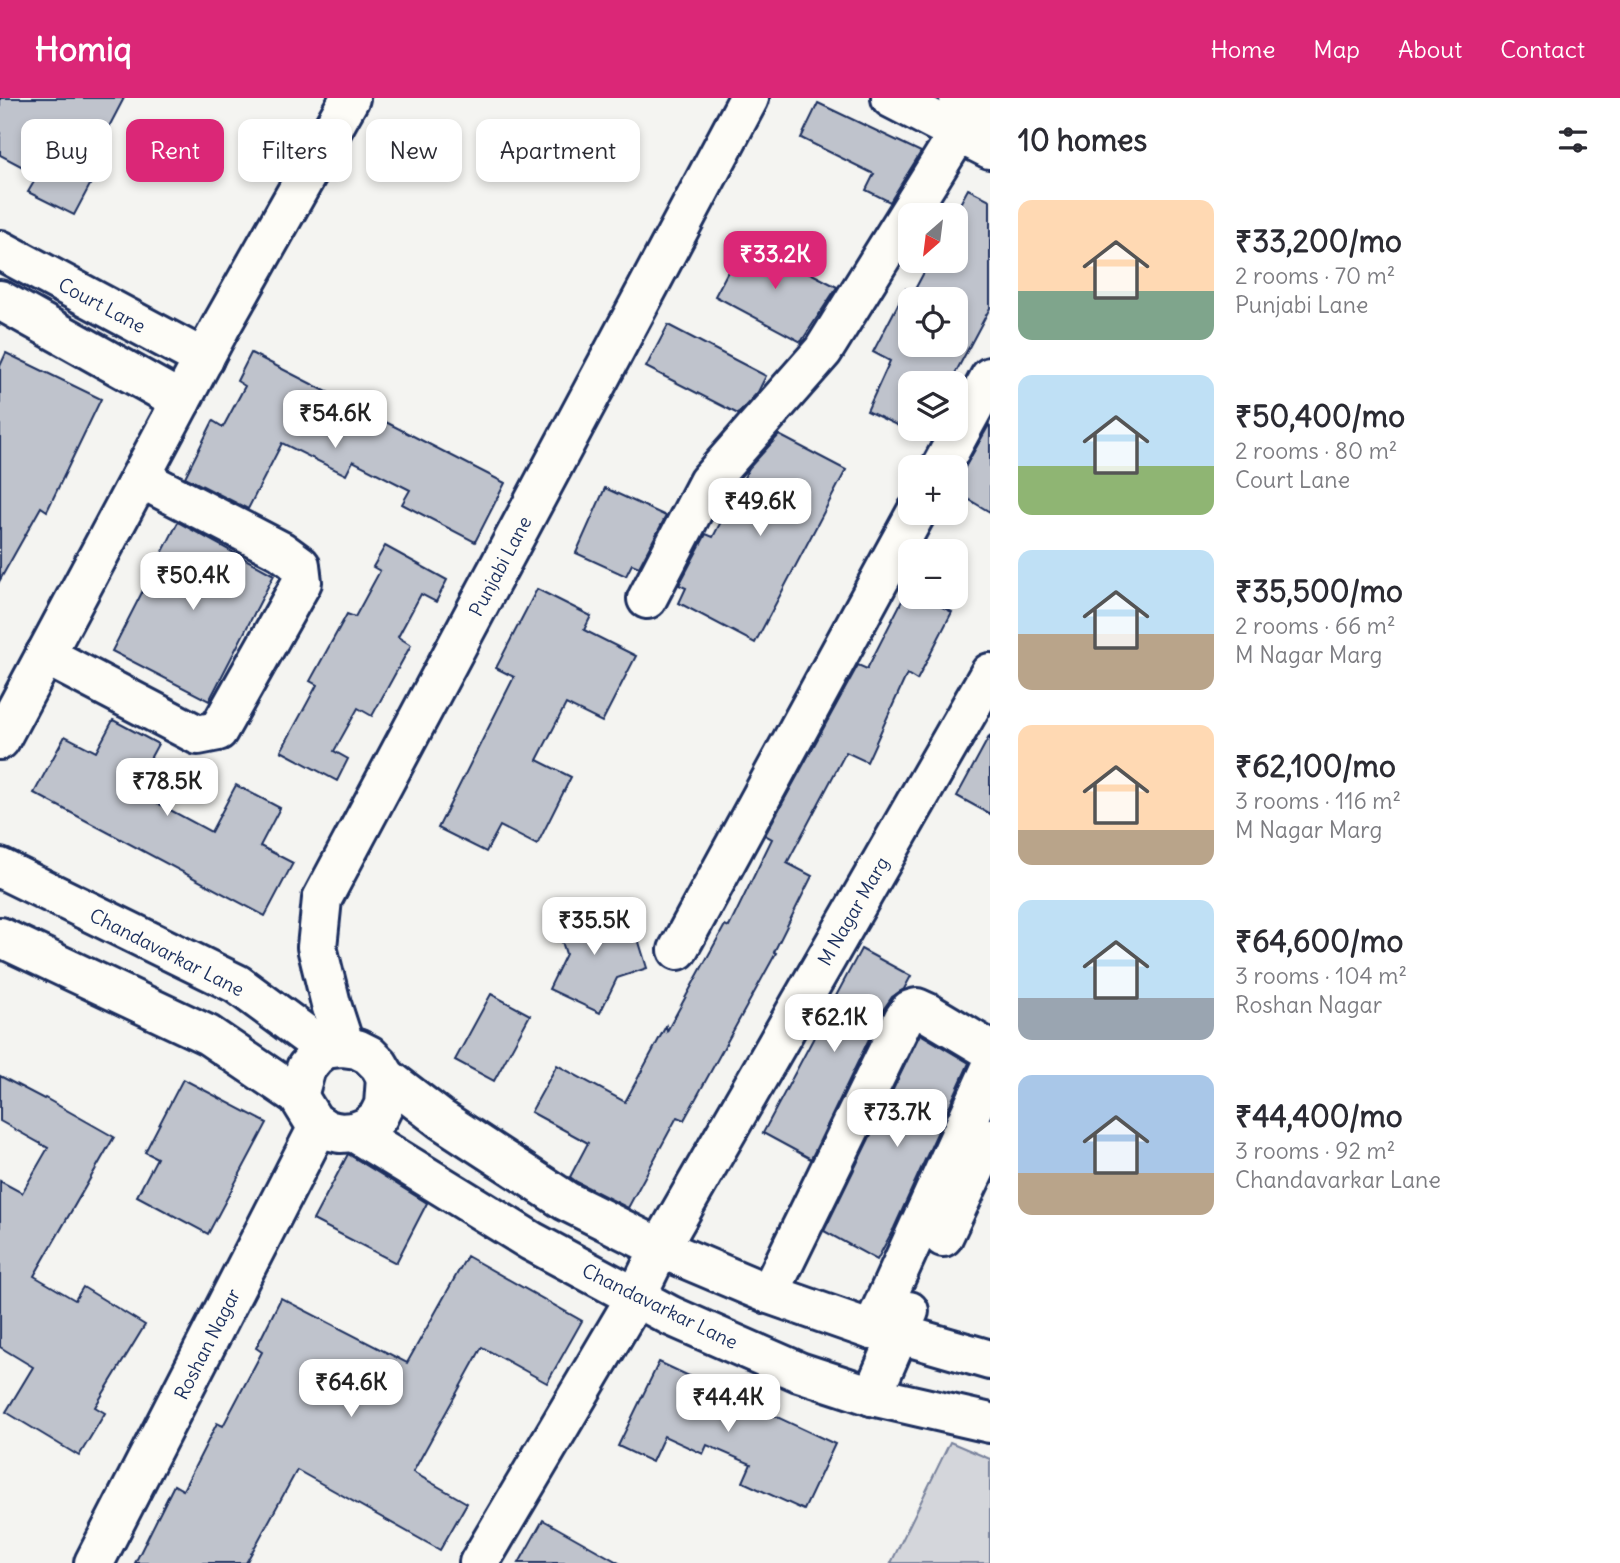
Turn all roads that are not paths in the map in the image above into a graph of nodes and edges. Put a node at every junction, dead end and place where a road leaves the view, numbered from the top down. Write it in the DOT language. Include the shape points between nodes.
graph roads {
  1 [pos="320,98"];
  2 [pos="350,98"];
  3 [pos="748,98"];
  4 [pos="891,98"];
  5 [pos="974,123"];
  6 [pos="0,250"];
  7 [pos="0,300"];
  8 [pos="192,354"];
  9 [pos="990,377"];
  10 [pos="170,395"];
  11 [pos="948,455"];
  12 [pos="140,478"];
  13 [pos="909,525"];
  14 [pos="647,598"];
  15 [pos="45,655"];
  16 [pos="990,673"];
  17 [pos="0,700"];
  18 [pos="0,740"];
  19 [pos="0,868"];
  20 [pos="0,937"];
  21 [pos="678,950"];
  22 [pos="335,1048"];
  23 [pos="990,1049"];
  24 [pos="990,1070"];
  25 [pos="386,1077"];
  26 [pos="324,1118"];
  27 [pos="990,1138"];
  28 [pos="660,1248"];
  29 [pos="769,1294"];
  30 [pos="636,1297"];
  31 [pos="886,1332"];
  32 [pos="990,1360"];
  33 [pos="872,1396"];
  34 [pos="990,1423"];
  35 [pos="94,1563"];
  36 [pos="479,1563"];
  1 -- 8 [label="street"];
  2 -- 8 [label="street"];
  3 -- 22 [label="street, Punjabi Lane" via="322,899 317,947"];
  4 -- 5 [label="street"];
  5 -- 14 [label="street" via="823,351 708,482"];
  6 -- 8 [label="street, Court Lane"];
  7 -- 10 [label="street"];
  8 -- 10 [label="street"];
  9 -- 11 [label="street"];
  10 -- 12 [label="street"];
  10 -- 17 [label="street"];
  12 -- 15 [label="street"];
  12 -- 15 [label="street" via="281,551 300,565 302,582 218,730 198,735"];
  13 -- 21 [label="street"];
  15 -- 18 [label="street"];
  16 -- 28 [label="street, M Nagar Marg"];
  19 -- 22 [label="street, Chandavarkar Lane" via="237,984"];
  20 -- 26 [label="street, Chandavarkar Lane" via="208,1035"];
  22 -- 25 [label="street, Chandavarkar Lane" via="369,1055"];
  22 -- 26 [label="street" via="306,1068"];
  23 -- 29 [label="street" via="918,1008 910,1010"];
  24 -- 31 [label="street"];
  25 -- 26 [label="street" via="384,1105 367,1127"];
  25 -- 28 [label="street, Chandavarkar Lane" via="442,1120 566,1201"];
  26 -- 30 [label="street, Chandavarkar Lane" via="531,1241"];
  26 -- 35 [label="street, Roshan Nagar"];
  27 -- 31 [label="street" via="921,1282"];
  28 -- 29 [label="street, Chandavarkar Lane"];
  28 -- 30 [label="street, M Nagar Marg"];
  29 -- 31 [label="street, Chandavarkar Lane"];
  30 -- 33 [label="street, Chandavarkar Lane" via="799,1371"];
  30 -- 36 [label="street, M Nagar Marg"];
  31 -- 32 [label="street, Chandavarkar Lane"];
  31 -- 33 [label="street"];
  33 -- 34 [label="street, Chandavarkar Lane"];
}
